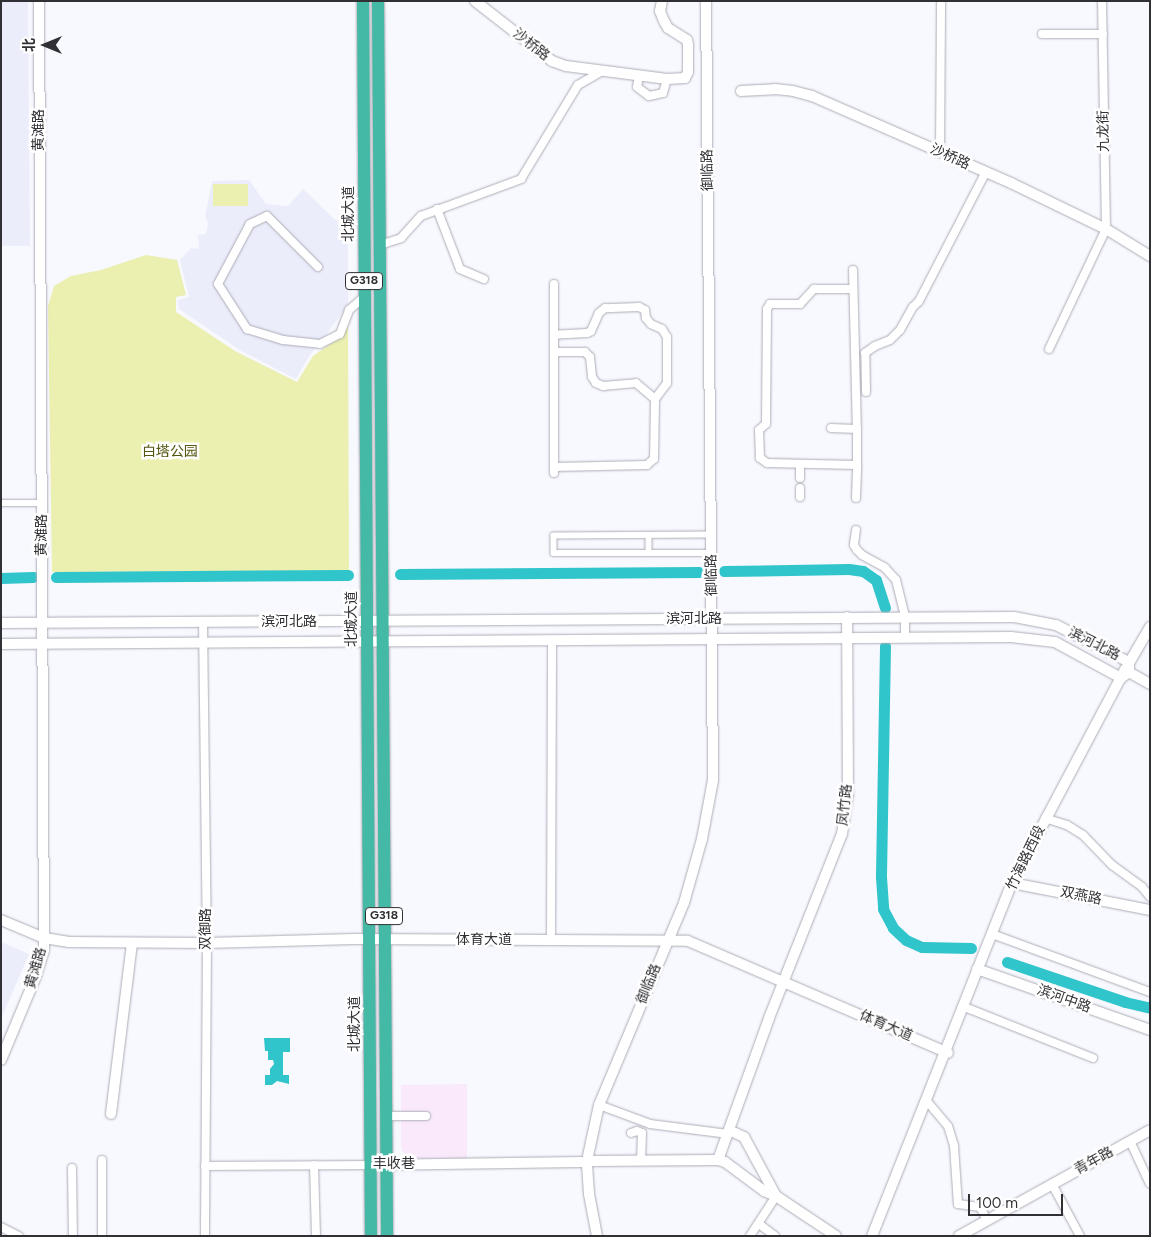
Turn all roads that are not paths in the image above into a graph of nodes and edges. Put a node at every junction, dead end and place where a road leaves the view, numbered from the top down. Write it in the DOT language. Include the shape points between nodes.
graph roads {
  1 [pos="39,1"];
  2 [pos="363,1"];
  3 [pos="378,1"];
  4 [pos="475,1"];
  5 [pos="662,1"];
  6 [pos="706,1"];
  7 [pos="941,1"];
  8 [pos="1102,1"];
  9 [pos="1042,34"];
  10 [pos="1103,34"];
  11 [pos="602,70"];
  12 [pos="639,75"];
  13 [pos="667,78"];
  14 [pos="740,91"];
  15 [pos="940,152"];
  16 [pos="986,172"];
  17 [pos="437,209"];
  18 [pos="1106,229"];
  19 [pos="380,245"];
  20 [pos="1150,256"];
  21 [pos="318,267"];
  22 [pos="853,270"];
  23 [pos="484,279"];
  24 [pos="554,284"];
  25 [pos="853,289"];
  26 [pos="364,296"];
  27 [pos="554,335"];
  28 [pos="1049,349"];
  29 [pos="554,352"];
  30 [pos="866,392"];
  31 [pos="655,399"];
  32 [pos="831,428"];
  33 [pos="857,429"];
  34 [pos="800,465"];
  35 [pos="857,465"];
  36 [pos="800,478"];
  37 [pos="800,488"];
  38 [pos="800,497"];
  39 [pos="856,498"];
  40 [pos="1,502"];
  41 [pos="41,502"];
  42 [pos="856,530"];
  43 [pos="649,536"];
  44 [pos="712,536"];
  45 [pos="649,553"];
  46 [pos="712,554"];
  47 [pos="847,617"];
  48 [pos="903,617"];
  49 [pos="712,618"];
  50 [pos="203,622"];
  51 [pos="367,622"];
  52 [pos="382,622"];
  53 [pos="1,623"];
  54 [pos="42,623"];
  55 [pos="1150,627"];
  56 [pos="1150,636"];
  57 [pos="847,638"];
  58 [pos="903,638"];
  59 [pos="713,639"];
  60 [pos="552,640"];
  61 [pos="367,642"];
  62 [pos="383,642"];
  63 [pos="204,643"];
  64 [pos="1,644"];
  65 [pos="42,644"];
  66 [pos="1126,670"];
  67 [pos="1150,684"];
  68 [pos="1047,819"];
  69 [pos="1014,883"];
  70 [pos="1150,897"];
  71 [pos="1150,910"];
  72 [pos="1,920"];
  73 [pos="994,935"];
  74 [pos="44,938"];
  75 [pos="369,939"];
  76 [pos="551,939"];
  77 [pos="385,940"];
  78 [pos="666,940"];
  79 [pos="132,943"];
  80 [pos="207,943"];
  81 [pos="980,969"];
  82 [pos="783,982"];
  83 [pos="1150,992"];
  84 [pos="964,1007"];
  85 [pos="1150,1030"];
  86 [pos="946,1052"];
  87 [pos="1093,1058"];
  88 [pos="1,1060"];
  89 [pos="927,1102"];
  90 [pos="599,1106"];
  91 [pos="111,1114"];
  92 [pos="386,1116"];
  93 [pos="426,1116"];
  94 [pos="650,1124"];
  95 [pos="1150,1130"];
  96 [pos="728,1132"];
  97 [pos="631,1133"];
  98 [pos="642,1133"];
  99 [pos="1130,1141"];
  100 [pos="102,1160"];
  101 [pos="718,1160"];
  102 [pos="587,1161"];
  103 [pos="642,1161"];
  104 [pos="386,1164"];
  105 [pos="314,1165"];
  106 [pos="370,1165"];
  107 [pos="206,1166"];
  108 [pos="72,1168"];
  109 [pos="1052,1184"];
  110 [pos="1150,1184"];
  111 [pos="776,1196"];
  112 [pos="987,1220"];
  113 [pos="760,1224"];
  114 [pos="1,1227"];
  115 [pos="19,1236"];
  116 [pos="72,1236"];
  117 [pos="102,1236"];
  118 [pos="205,1236"];
  119 [pos="316,1236"];
  120 [pos="371,1236"];
  121 [pos="387,1236"];
  122 [pos="597,1236"];
  123 [pos="750,1236"];
  124 [pos="775,1236"];
  125 [pos="836,1236"];
  126 [pos="872,1236"];
  127 [pos="876,1236"];
  128 [pos="959,1236"];
  129 [pos="1080,1236"];
  1 -- 41 [label="street, 黄滩路"];
  2 -- 26 [label="highway, 北城大道 / G318"];
  3 -- 19 [label="highway, G318"];
  4 -- 11 [label="street, 沙桥路" via="552,61"];
  5 -- 13 [label="street, 沙桥路" via="660,11 668,28 687,40 688,45 685,78"];
  6 -- 44 [label="street, 御临路"];
  7 -- 15 [label="street"];
  8 -- 10 [label="street, 九龙街"];
  9 -- 10 [label="street"];
  10 -- 18 [label="street, 九龙街"];
  11 -- 12 [label="street, 沙桥路"];
  11 -- 17 [label="street" via="578,85 522,179"];
  12 -- 13 [label="street, 沙桥路"];
  12 -- 13 [label="street" via="637,87 649,96 664,92"];
  14 -- 15 [label="street, 沙桥路" via="775,89 802,93"];
  15 -- 16 [label="street, 沙桥路"];
  16 -- 18 [label="street, 沙桥路"];
  16 -- 30 [label="street" via="919,301 912,307 900,330 890,340 865,354"];
  17 -- 19 [label="street" via="421,216 400,238"];
  17 -- 23 [label="street" via="460,270"];
  18 -- 20 [label="street, 沙桥路"];
  18 -- 28 [label="street"];
  19 -- 52 [label="highway, G318"];
  21 -- 26 [label="street" via="267,216 250,224 218,284 247,329 284,340 320,344 340,334 349,310"];
  22 -- 25 [label="street"];
  24 -- 27 [label="street"];
  25 -- 33 [label="street"];
  25 -- 34 [label="street" via="814,289 800,304 770,304 767,309 766,424 760,430 759,453 763,462"];
  26 -- 51 [label="highway, 北城大道 / G318"];
  27 -- 29 [label="street"];
  27 -- 31 [label="street" via="591,331 599,313 605,308 639,307 645,310 651,324 662,329 668,337 667,383"];
  29 -- 31 [label="street" via="585,352 590,357 592,377 596,383 603,386 636,383"];
  29 -- 31 [label="street" via="554,470 648,465 654,459 656,443"];
  32 -- 33 [label="street"];
  33 -- 35 [label="street"];
  34 -- 35 [label="street"];
  34 -- 36 [label="street"];
  35 -- 39 [label="street"];
  37 -- 38 [label="street"];
  40 -- 41 [label="street"];
  41 -- 54 [label="street, 黄滩路"];
  42 -- 48 [label="street" via="854,545 857,550 885,568 896,580"];
  43 -- 44 [label="street"];
  43 -- 45 [label="street"];
  43 -- 45 [label="street" via="554,536 554,554"];
  44 -- 46 [label="street, 御临路"];
  45 -- 46 [label="street"];
  46 -- 49 [label="street, 御临路"];
  47 -- 48 [label="street, 滨河北路"];
  47 -- 49 [label="street, 滨河北路"];
  47 -- 57 [label="street, 凤竹路"];
  48 -- 58 [label="street"];
  48 -- 66 [label="street, 滨河北路" via="1014,616 1056,625"];
  49 -- 52 [label="street, 滨河北路"];
  49 -- 59 [label="street, 御临路"];
  50 -- 51 [label="street, 滨河北路"];
  50 -- 54 [label="street, 滨河北路"];
  50 -- 63 [label="street, 双御路"];
  51 -- 52 [label="street, 滨河北路"];
  51 -- 61 [label="highway, 北城大道 / G318"];
  52 -- 62 [label="highway, G318"];
  53 -- 54 [label="street, 滨河北路"];
  54 -- 65 [label="street, 黄滩路"];
  55 -- 66 [label="street, 竹海路西段"];
  56 -- 66 [label="street, 竹海路西段"];
  57 -- 58 [label="street, 滨河北路"];
  57 -- 59 [label="street, 滨河北路"];
  57 -- 82 [label="street, 凤竹路" via="848,794 842,834"];
  58 -- 66 [label="street, 滨河北路" via="1011,637 1054,642"];
  59 -- 60 [label="street, 滨河北路"];
  59 -- 78 [label="street, 御临路" via="714,780 684,903"];
  60 -- 62 [label="street, 滨河北路"];
  60 -- 76 [label="street"];
  61 -- 62 [label="street, 滨河北路"];
  61 -- 63 [label="street, 滨河北路"];
  61 -- 75 [label="highway, 北城大道 / G318"];
  62 -- 77 [label="highway, G318"];
  63 -- 65 [label="street, 滨河北路"];
  63 -- 80 [label="street, 双御路"];
  64 -- 65 [label="street, 滨河北路"];
  65 -- 74 [label="street, 黄滩路"];
  66 -- 67 [label="street"];
  66 -- 68 [label="street, 竹海路西段"];
  68 -- 69 [label="street, 竹海路西段"];
  68 -- 70 [label="street" via="1067,825 1083,835"];
  69 -- 71 [label="street, 双燕路"];
  69 -- 73 [label="street, 竹海路西段"];
  72 -- 74 [label="street, 体育大道"];
  73 -- 81 [label="street, 竹海路西段"];
  73 -- 83 [label="street"];
  74 -- 79 [label="street, 体育大道" via="68,942"];
  74 -- 88 [label="street, 黄滩路" via="36,976"];
  75 -- 77 [label="street, 体育大道"];
  75 -- 80 [label="street, 体育大道"];
  75 -- 106 [label="highway, 北城大道 / G318"];
  76 -- 77 [label="street, 体育大道"];
  76 -- 78 [label="street, 体育大道"];
  77 -- 92 [label="highway, G318"];
  78 -- 82 [label="street, 体育大道" via="688,940"];
  78 -- 90 [label="street, 御临路"];
  79 -- 80 [label="street, 体育大道"];
  79 -- 91 [label="street"];
  80 -- 107 [label="street, 双御路"];
  81 -- 84 [label="street, 竹海路西段"];
  81 -- 85 [label="street, 滨河中路"];
  82 -- 86 [label="street, 体育大道"];
  82 -- 96 [label="street, 凤竹路"];
  84 -- 86 [label="street, 竹海路西段"];
  84 -- 87 [label="street"];
  86 -- 89 [label="street, 竹海路西段"];
  89 -- 112 [label="street" via="948,1126 952,1139 958,1204 980,1206"];
  89 -- 126 [label="street, 竹海路西段"];
  89 -- 127 [label="street, 竹海路西段"];
  90 -- 94 [label="street"];
  90 -- 102 [label="street, 御临路"];
  92 -- 93 [label="street"];
  92 -- 104 [label="highway, G318"];
  94 -- 96 [label="street"];
  94 -- 98 [label="street"];
  95 -- 99 [label="street, 青年路"];
  96 -- 101 [label="street, 凤竹路"];
  96 -- 111 [label="street" via="744,1137"];
  97 -- 98 [label="street"];
  98 -- 103 [label="street"];
  99 -- 109 [label="street, 青年路"];
  99 -- 110 [label="street"];
  100 -- 117 [label="street"];
  101 -- 103 [label="street, 丰收巷"];
  101 -- 111 [label="street"];
  102 -- 103 [label="street, 丰收巷"];
  102 -- 104 [label="street, 丰收巷"];
  102 -- 122 [label="street, 御临路"];
  104 -- 106 [label="street, 丰收巷"];
  104 -- 121 [label="highway, G318"];
  105 -- 106 [label="street, 丰收巷"];
  105 -- 107 [label="street, 丰收巷"];
  105 -- 119 [label="street"];
  106 -- 120 [label="highway, 北城大道 / G318"];
  107 -- 118 [label="street, 双御路"];
  108 -- 116 [label="street"];
  109 -- 112 [label="street, 青年路"];
  109 -- 129 [label="street"];
  111 -- 113 [label="street"];
  111 -- 125 [label="street"];
  112 -- 128 [label="street, 青年路"];
  113 -- 123 [label="street"];
  113 -- 124 [label="street"];
  114 -- 115 [label="street"];
}
